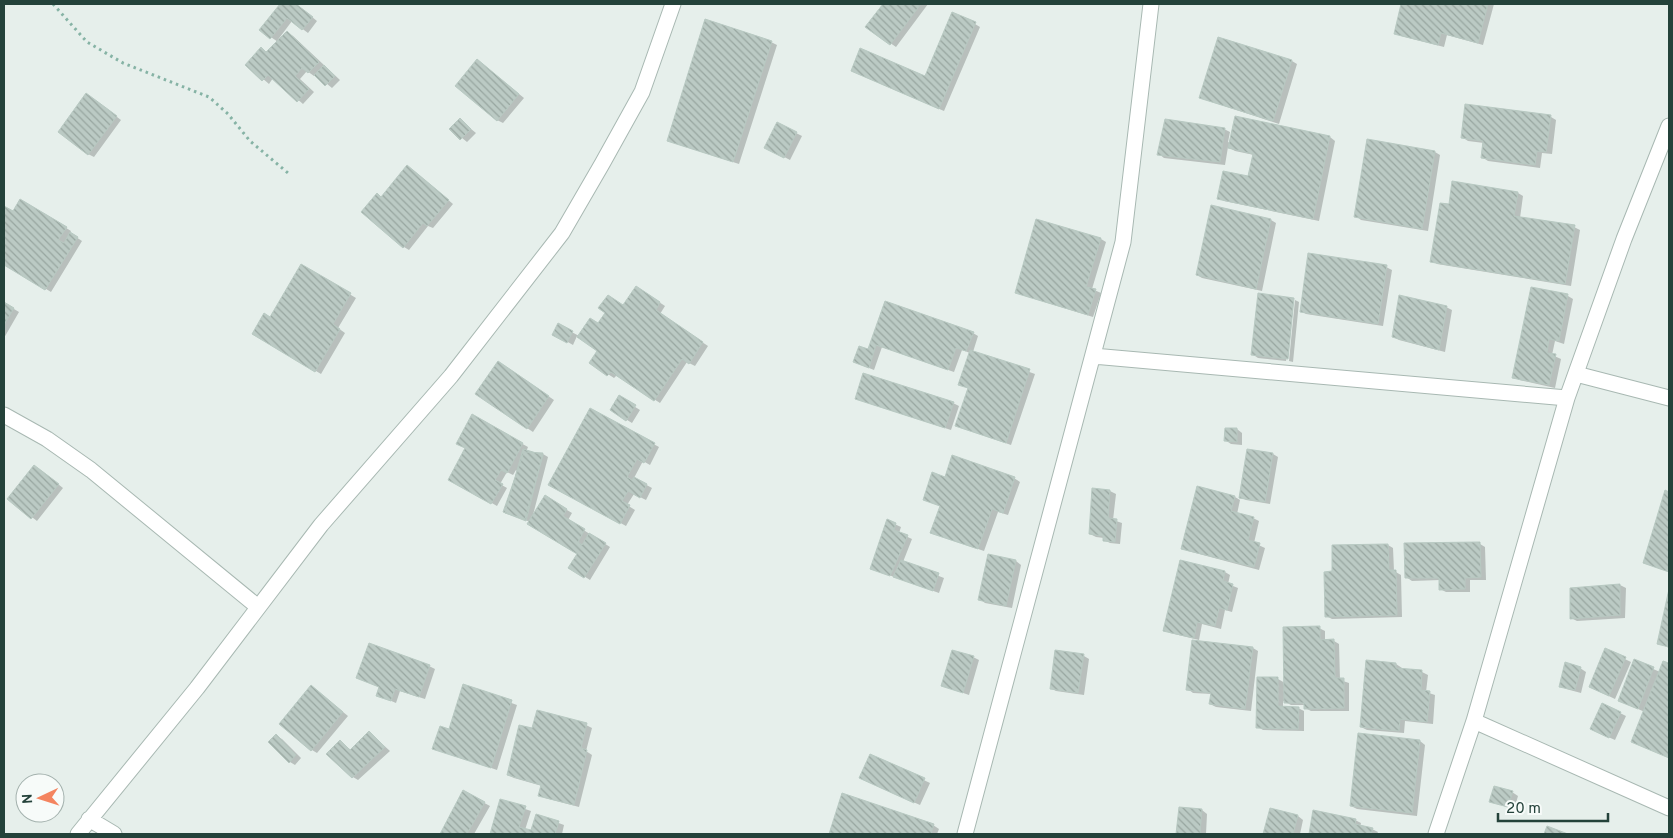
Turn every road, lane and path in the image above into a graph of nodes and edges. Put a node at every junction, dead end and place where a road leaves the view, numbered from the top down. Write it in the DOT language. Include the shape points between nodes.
graph roads {
  1 [pos="53,4"];
  2 [pos="673,4"];
  3 [pos="1151,4"];
  4 [pos="1669,126"];
  5 [pos="288,173"];
  6 [pos="1093,356"];
  7 [pos="1576,374"];
  8 [pos="1567,398"];
  9 [pos="1669,398"];
  10 [pos="4,414"];
  11 [pos="258,607"];
  12 [pos="1474,721"];
  13 [pos="1669,808"];
  14 [pos="89,819"];
  15 [pos="78,834"];
  16 [pos="114,834"];
  17 [pos="965,834"];
  18 [pos="1436,834"];
  1 -- 5 [label="path" via="87,42 123,63 209,97 250,141"];
  2 -- 11 [label="street" via="642,92 562,233 451,376 321,524"];
  3 -- 6 [label="street" via="1123,242"];
  4 -- 7 [label="street"];
  6 -- 8 [label="street"];
  6 -- 17 [label="street"];
  7 -- 8 [label="street"];
  7 -- 9 [label="street"];
  8 -- 12 [label="street"];
  10 -- 11 [label="street" via="48,438 91,470"];
  11 -- 14 [label="street" via="197,688"];
  12 -- 13 [label="street"];
  12 -- 18 [label="street"];
  14 -- 15 [label="street"];
  14 -- 16 [label="street"];
}
